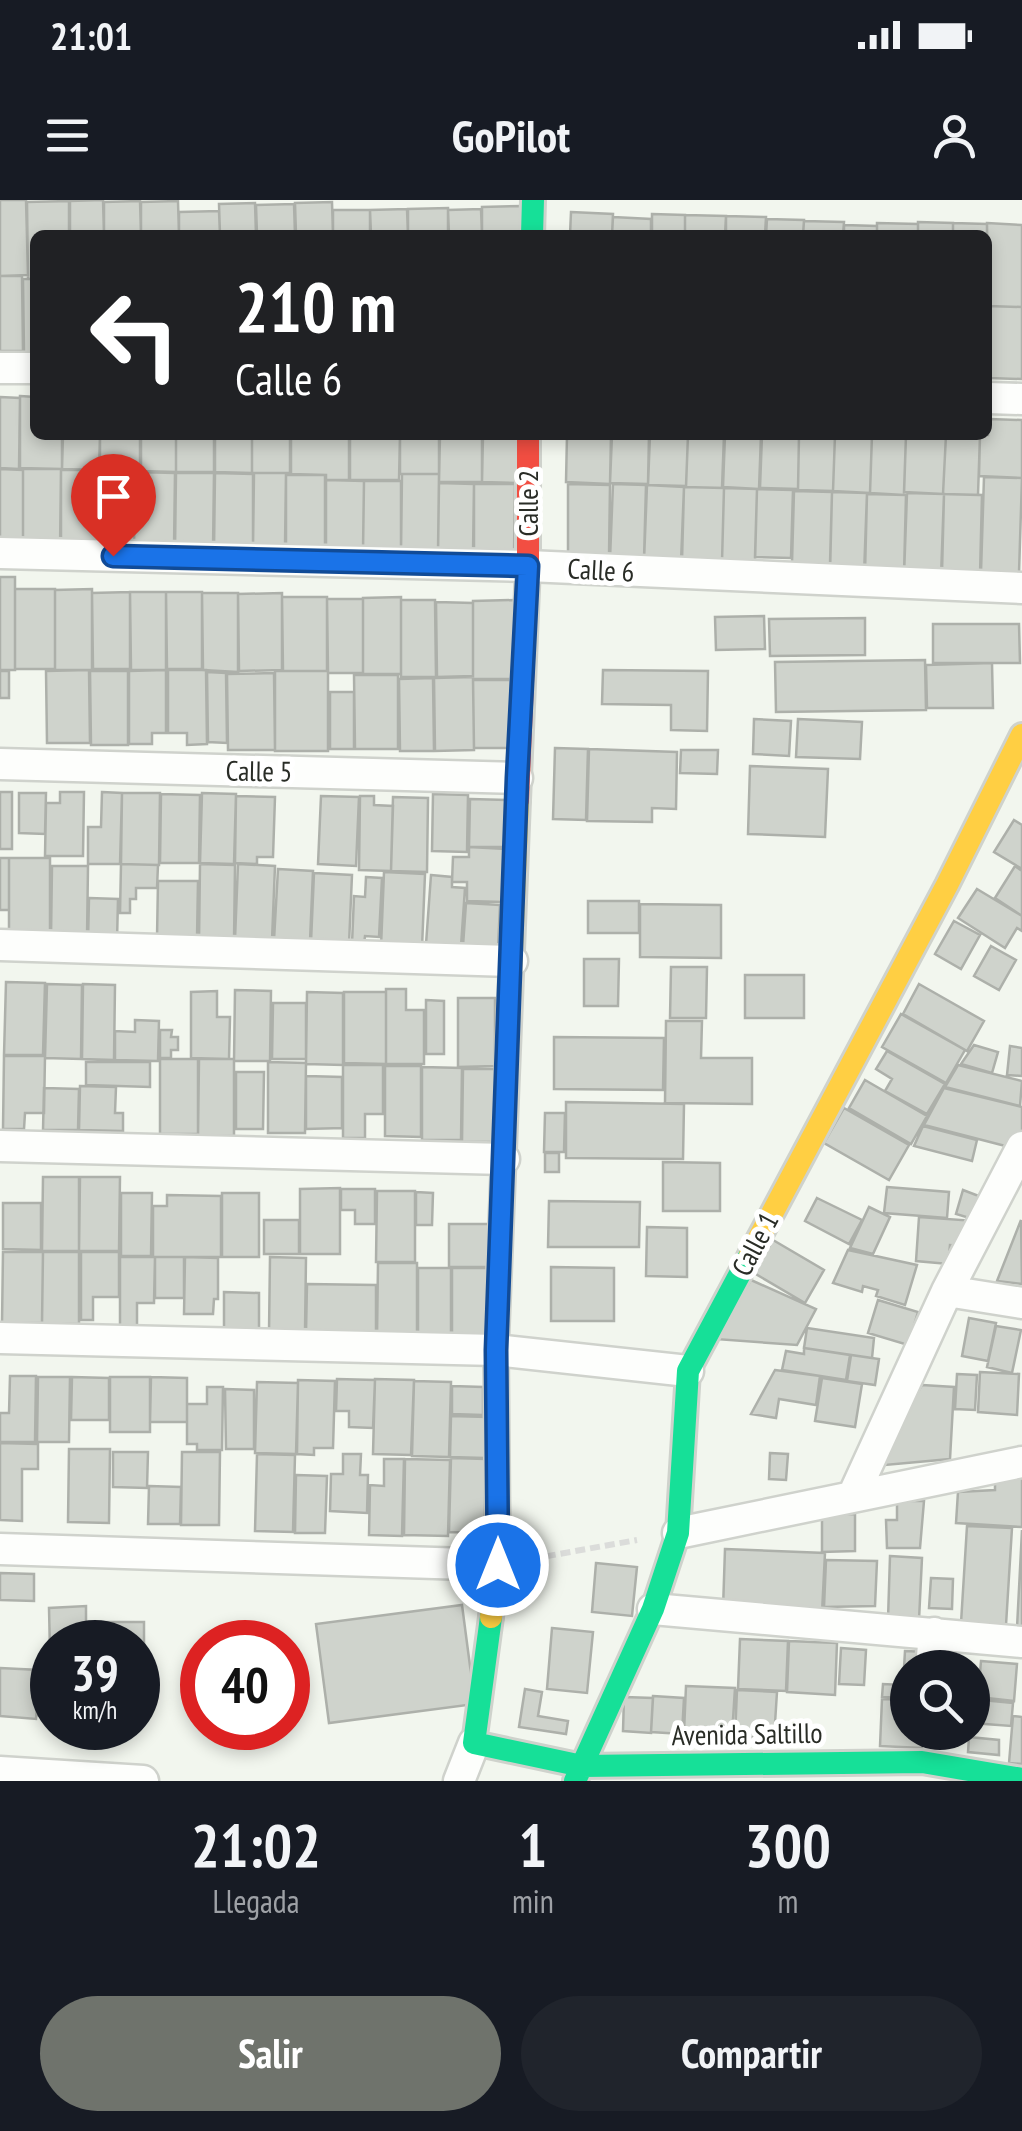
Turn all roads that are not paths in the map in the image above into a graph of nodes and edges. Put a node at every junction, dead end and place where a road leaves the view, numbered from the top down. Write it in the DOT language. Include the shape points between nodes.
graph roads {
  1 [pos="533,200"];
  2 [pos="532,230"];
  3 [pos="0,368"];
  4 [pos="30,368"];
  5 [pos="992,398"];
  6 [pos="1022,399"];
  7 [pos="528,440"];
  8 [pos="0,553"];
  9 [pos="528,566"];
  10 [pos="1022,588"];
  11 [pos="1022,735"];
  12 [pos="0,764"];
  13 [pos="517,778"];
  14 [pos="0,946"];
  15 [pos="512,961"];
  16 [pos="0,1146"];
  17 [pos="1022,1146"];
  18 [pos="504,1159"];
  19 [pos="947,1291"];
  20 [pos="1022,1303"];
  21 [pos="0,1338"];
  22 [pos="496,1350"];
  23 [pos="688,1370"];
  24 [pos="1022,1462"];
  25 [pos="853,1496"];
  26 [pos="678,1533"];
  27 [pos="0,1548"];
  28 [pos="498,1565"];
  29 [pos="653,1609"];
  30 [pos="934,1633"];
  31 [pos="1022,1642"];
  32 [pos="933,1650"];
  33 [pos="474,1744"];
  34 [pos="922,1758"];
  35 [pos="0,1772"];
  36 [pos="579,1773"];
  37 [pos="711,1773"];
  38 [pos="1022,1778"];
  39 [pos="144,1781"];
  40 [pos="459,1781"];
  1 -- 2 [label="street"];
  3 -- 4 [label="street"];
  5 -- 6 [label="street"];
  7 -- 9 [label="street, Calle 2"];
  8 -- 9 [label="street, Calle 6"];
  9 -- 10 [label="street, Calle 6"];
  9 -- 13 [label="street, Calle 2"];
  11 -- 23 [label="street, Calle 1"];
  12 -- 13 [label="street, Calle 5"];
  13 -- 15 [label="street, Calle 2"];
  14 -- 15 [label="street"];
  15 -- 18 [label="street, Calle 2"];
  16 -- 18 [label="street"];
  17 -- 19 [label="street"];
  18 -- 22 [label="street, Calle 2"];
  19 -- 20 [label="street"];
  19 -- 25 [label="street"];
  21 -- 22 [label="street"];
  22 -- 23 [label="street"];
  22 -- 28 [label="street, Calle 2"];
  23 -- 26 [label="street, Calle 1"];
  24 -- 25 [label="street"];
  25 -- 26 [label="street"];
  26 -- 29 [label="street, Calle 1"];
  27 -- 28 [label="street"];
  28 -- 33 [label="street, Calle 2"];
  29 -- 30 [label="street"];
  29 -- 36 [label="street, Calle 1"];
  30 -- 31 [label="street"];
  30 -- 32 [label="street"];
  33 -- 36 [label="street, Avenida Saltillo"];
  33 -- 40 [label="street"];
  34 -- 37 [label="street, Avenida Saltillo"];
  34 -- 38 [label="street, Avenida Saltillo"];
  35 -- 39 [label="street"];
  36 -- 37 [label="street, Avenida Saltillo"];
}
